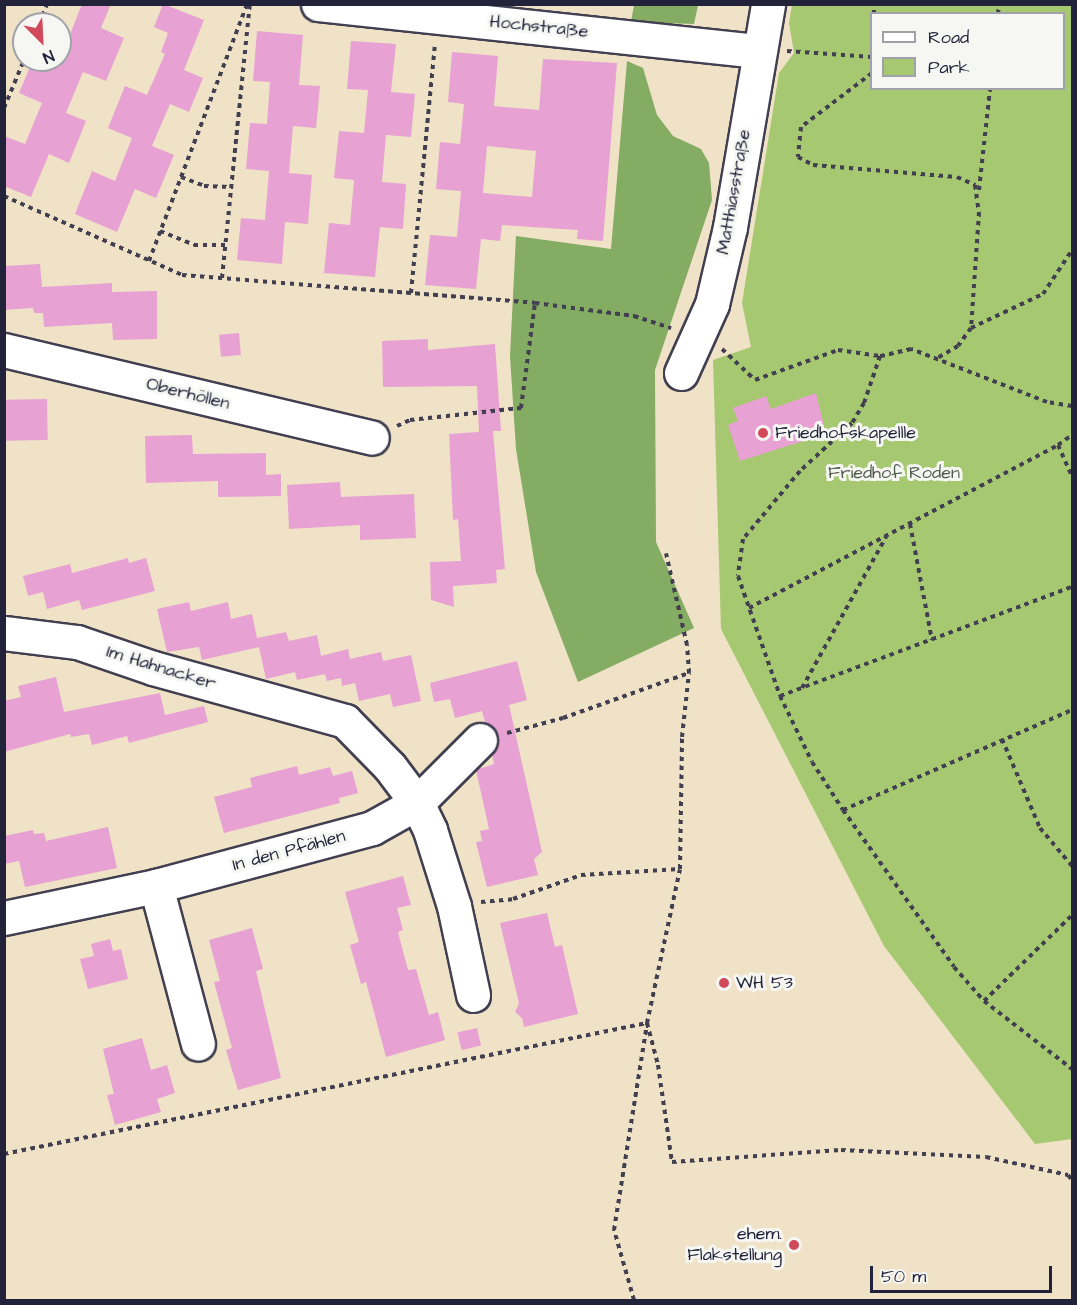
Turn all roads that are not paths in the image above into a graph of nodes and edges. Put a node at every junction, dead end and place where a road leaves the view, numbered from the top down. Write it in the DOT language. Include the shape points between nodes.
graph roads {
  1 [pos="318,4"];
  2 [pos="768,4"];
  3 [pos="759,48"];
  4 [pos="4,350"];
  5 [pos="681,373"];
  6 [pos="372,438"];
  7 [pos="4,633"];
  8 [pos="480,740"];
  9 [pos="417,803"];
  10 [pos="156,886"];
  11 [pos="4,918"];
  12 [pos="473,995"];
  13 [pos="198,1044"];
  1 -- 3 [label="street, Hochstraße"];
  2 -- 3 [label="street, Matthiasstraße"];
  3 -- 5 [label="street, Matthiasstraße" via="730,227 700,337"];
  4 -- 6 [label="street, Oberhöllen"];
  7 -- 9 [label="street, Im Hahnacker" via="76,642 345,722"];
  8 -- 9 [label="street, In den Pfählen"];
  9 -- 10 [label="street, In den Pfählen" via="387,821 331,841"];
  9 -- 12 [label="street" via="430,830 454,906"];
  10 -- 11 [label="street, In den Pfählen"];
  10 -- 13 [label="street"];
}
